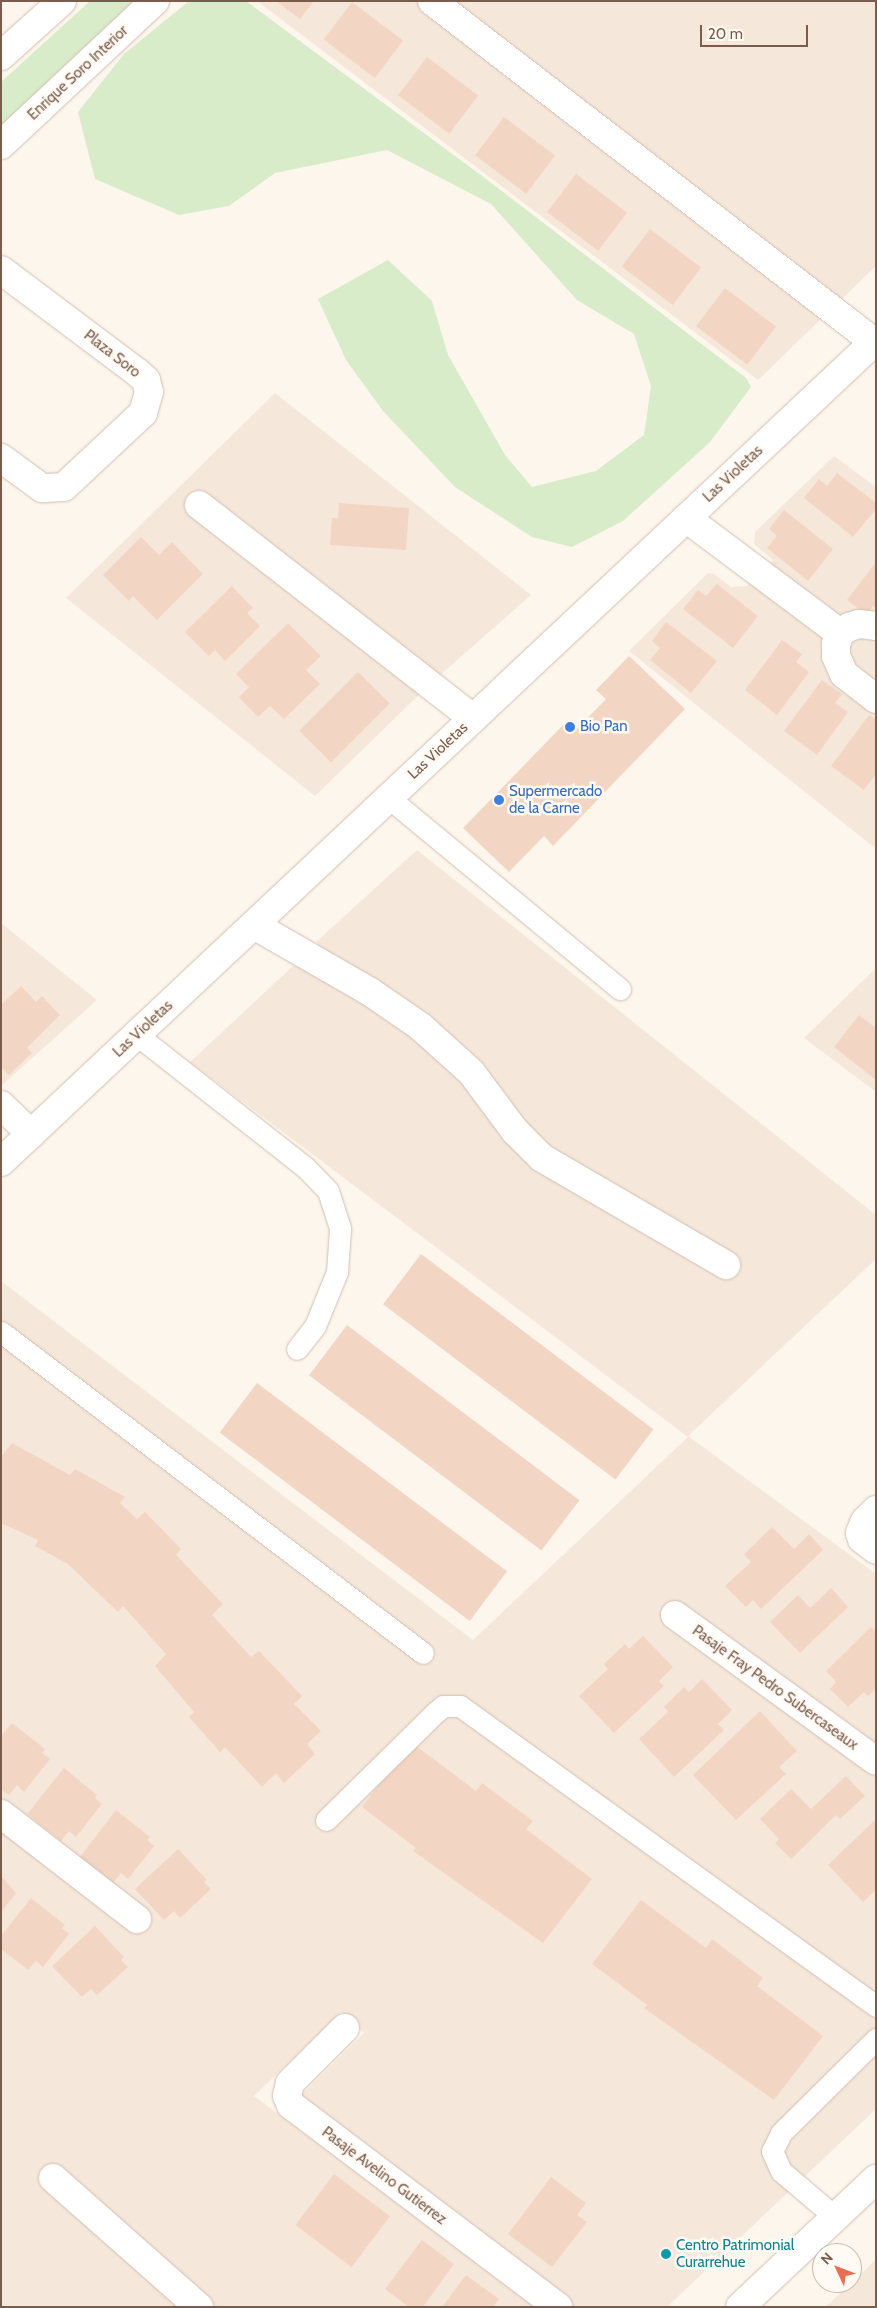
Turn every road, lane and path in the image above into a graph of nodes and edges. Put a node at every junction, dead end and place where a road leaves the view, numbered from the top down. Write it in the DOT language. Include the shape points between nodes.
graph roads {
  1 [pos="62,1"];
  2 [pos="154,1"];
  3 [pos="432,1"];
  4 [pos="1,56"];
  5 [pos="1,144"];
  6 [pos="1,270"];
  7 [pos="875,341"];
  8 [pos="1,458"];
  9 [pos="200,504"];
  10 [pos="686,518"];
  11 [pos="876,626"];
  12 [pos="840,633"];
  13 [pos="876,699"];
  14 [pos="474,718"];
  15 [pos="389,798"];
  16 [pos="254,925"];
  17 [pos="620,988"];
  18 [pos="137,1035"];
  19 [pos="1,1105"];
  20 [pos="32,1134"];
  21 [pos="1,1162"];
  22 [pos="726,1265"];
  23 [pos="1,1332"];
  24 [pos="297,1349"];
  25 [pos="876,1510"];
  26 [pos="876,1550"];
  27 [pos="675,1615"];
  28 [pos="423,1653"];
  29 [pos="876,1761"];
  30 [pos="1,1814"];
  31 [pos="326,1820"];
  32 [pos="137,1918"];
  33 [pos="876,2006"];
  34 [pos="345,2028"];
  35 [pos="876,2039"];
  36 [pos="53,2178"];
  37 [pos="876,2179"];
  38 [pos="835,2217"];
  39 [pos="198,2307"];
  40 [pos="558,2307"];
  41 [pos="740,2307"];
  1 -- 4 [label="street"];
  2 -- 5 [label="street, Enrique Soro Interior"];
  3 -- 7 [label="street"];
  6 -- 8 [label="street, Plaza Soro" via="137,372 146,380 149,392 143,413 64,487 42,488"];
  7 -- 10 [label="street, Las Violetas"];
  9 -- 14 [label="street"];
  10 -- 12 [label="street"];
  10 -- 14 [label="street, Las Violetas"];
  11 -- 12 [label="street" via="859,624"];
  12 -- 13 [label="street" via="836,644 839,666 848,678"];
  14 -- 15 [label="street, Las Violetas"];
  15 -- 16 [label="street, Las Violetas"];
  15 -- 17 [label="lane"];
  16 -- 18 [label="street, Las Violetas"];
  16 -- 22 [label="street" via="369,991 421,1027 471,1072 515,1131 542,1158"];
  18 -- 20 [label="street, Las Violetas"];
  18 -- 24 [label="lane" via="305,1167 328,1191 340,1229 337,1272 315,1326"];
  19 -- 20 [label="street"];
  20 -- 21 [label="street, Las Violetas"];
  23 -- 28 [label="lane"];
  25 -- 26 [label="street" via="865,1521 860,1533 862,1539"];
  27 -- 29 [label="street, Pasaje Fray Pedro Subercaseaux"];
  30 -- 32 [label="street"];
  31 -- 33 [label="lane" via="443,1706 460,1706"];
  34 -- 40 [label="street, Pasaje Avelino Gutierrez" via="290,2083 287,2096 291,2105"];
  35 -- 38 [label="lane" via="781,2133 772,2150 781,2171"];
  36 -- 39 [label="street"];
  37 -- 38 [label="street"];
  38 -- 41 [label="street"];
}
